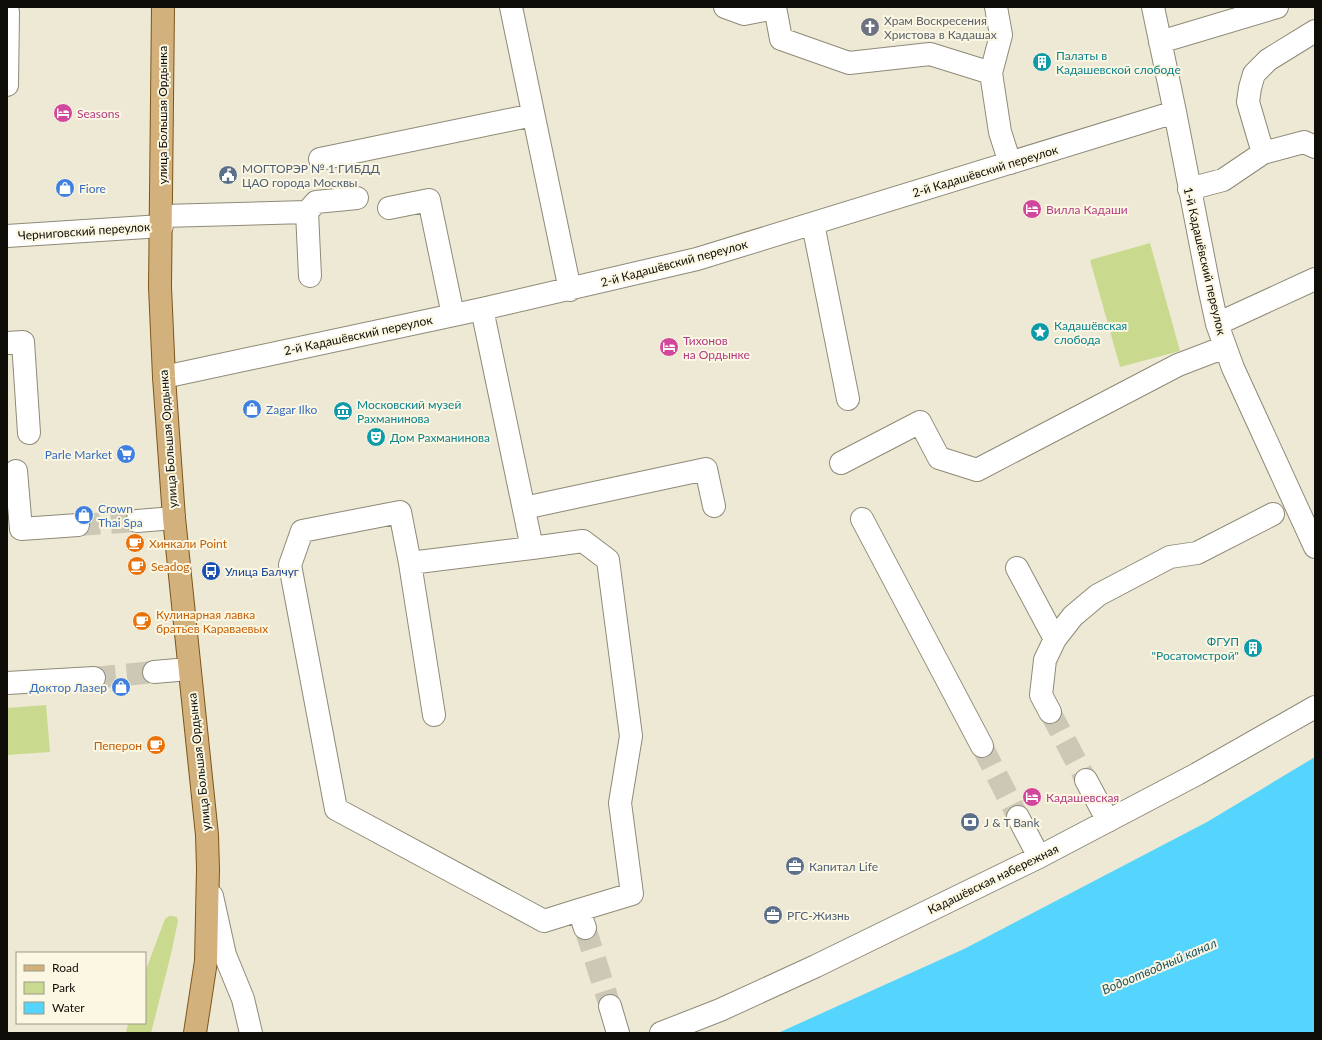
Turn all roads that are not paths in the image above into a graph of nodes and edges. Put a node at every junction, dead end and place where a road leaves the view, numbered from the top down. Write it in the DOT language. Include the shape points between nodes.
graph roads {
  1 [pos="163,7"];
  2 [pos="511,7"];
  3 [pos="726,7"];
  4 [pos="775,7"];
  5 [pos="996,7"];
  6 [pos="1153,7"];
  7 [pos="1277,7"];
  8 [pos="8,12"];
  9 [pos="1315,31"];
  10 [pos="1160,42"];
  11 [pos="991,73"];
  12 [pos="7,85"];
  13 [pos="1175,112"];
  14 [pos="533,115"];
  15 [pos="1315,147"];
  16 [pos="1263,153"];
  17 [pos="320,158"];
  18 [pos="1010,163"];
  19 [pos="1189,189"];
  20 [pos="357,198"];
  21 [pos="389,208"];
  22 [pos="306,212"];
  23 [pos="162,221"];
  24 [pos="813,224"];
  25 [pos="7,236"];
  26 [pos="310,276"];
  27 [pos="1315,279"];
  28 [pos="570,290"];
  29 [pos="482,309"];
  30 [pos="453,315"];
  31 [pos="1217,324"];
  32 [pos="7,343"];
  33 [pos="1225,347"];
  34 [pos="164,377"];
  35 [pos="848,400"];
  36 [pos="29,433"];
  37 [pos="841,464"];
  38 [pos="16,471"];
  39 [pos="714,506"];
  40 [pos="524,508"];
  41 [pos="1273,514"];
  42 [pos="174,518"];
  43 [pos="862,519"];
  44 [pos="137,521"];
  45 [pos="78,525"];
  46 [pos="1315,547"];
  47 [pos="532,548"];
  48 [pos="410,563"];
  49 [pos="1017,568"];
  50 [pos="1055,639"];
  51 [pos="189,669"];
  52 [pos="154,672"];
  53 [pos="94,678"];
  54 [pos="7,683"];
  55 [pos="1315,707"];
  56 [pos="1050,712"];
  57 [pos="434,715"];
  58 [pos="982,746"];
  59 [pos="1086,780"];
  60 [pos="1018,817"];
  61 [pos="1108,821"];
  62 [pos="1039,857"];
  63 [pos="208,869"];
  64 [pos="610,1006"];
  65 [pos="195,1033"];
  66 [pos="251,1033"];
  67 [pos="618,1033"];
  68 [pos="661,1033"];
  1 -- 23 [label="main road, улица Большая Ордынка"];
  2 -- 14 [label="street"];
  3 -- 4 [label="street" via="744,14"];
  4 -- 11 [label="street" via="781,39 850,63 930,54"];
  5 -- 11 [label="street" via="1001,35"];
  6 -- 10 [label="street, 1-й Кадашёвский переулок"];
  7 -- 10 [label="street"];
  8 -- 12 [label="street"];
  9 -- 16 [label="street" via="1268,60 1254,74 1248,102"];
  10 -- 13 [label="street, 1-й Кадашёвский переулок"];
  11 -- 18 [label="street" via="1000,132"];
  13 -- 18 [label="street, 2-й Кадашёвский переулок"];
  13 -- 19 [label="street, 1-й Кадашёвский переулок"];
  14 -- 17 [label="street"];
  14 -- 28 [label="street"];
  15 -- 16 [label="street" via="1304,142"];
  16 -- 19 [label="street" via="1224,180"];
  18 -- 24 [label="street, 2-й Кадашёвский переулок"];
  19 -- 31 [label="street, 1-й Кадашёвский переулок"];
  20 -- 22 [label="street" via="316,202"];
  21 -- 30 [label="street" via="429,200"];
  22 -- 23 [label="street, Черниговский переулок"];
  22 -- 26 [label="street"];
  23 -- 25 [label="street, Черниговский переулок"];
  23 -- 34 [label="main road, улица Большая Ордынка" via="160,287"];
  24 -- 28 [label="street, 2-й Кадашёвский переулок" via="698,259"];
  24 -- 35 [label="street"];
  27 -- 31 [label="street"];
  28 -- 29 [label="street, 2-й Кадашёвский переулок"];
  29 -- 30 [label="street, 2-й Кадашёвский переулок"];
  29 -- 40 [label="street"];
  30 -- 34 [label="street, 2-й Кадашёвский переулок"];
  31 -- 33 [label="street, 1-й Кадашёвский переулок"];
  32 -- 36 [label="street" via="23,342"];
  33 -- 37 [label="street" via="1178,365 977,470 939,458 920,422"];
  33 -- 46 [label="street, 1-й Кадашёвский переулок"];
  34 -- 42 [label="main road, улица Большая Ордынка"];
  38 -- 45 [label="street" via="21,529"];
  39 -- 40 [label="street" via="706,469"];
  40 -- 47 [label="street"];
  41 -- 50 [label="street" via="1197,553 1170,557 1098,595 1073,616"];
  42 -- 44 [label="street"];
  42 -- 51 [label="main road, улица Большая Ордынка"];
  43 -- 58 [label="street"];
  47 -- 48 [label="street"];
  47 -- 48 [label="street" via="583,541 608,560 631,736 620,803 632,894 582,919 544,921 336,809 290,565 302,531 400,512"];
  48 -- 57 [label="street"];
  49 -- 50 [label="street"];
  50 -- 56 [label="street" via="1045,660 1041,695"];
  51 -- 52 [label="street"];
  51 -- 63 [label="main road, улица Большая Ордынка" via="207,835"];
  53 -- 54 [label="street"];
  55 -- 61 [label="street, Кадашёвская набережная"];
  59 -- 61 [label="street"];
  60 -- 62 [label="street"];
  61 -- 62 [label="street, Кадашёвская набережная"];
  62 -- 68 [label="street, Кадашёвская набережная" via="816,966 720,1010"];
  63 -- 65 [label="main road, улица Большая Ордынка" via="206,961"];
  63 -- 66 [label="street, улица Большая Ордынка" via="224,955 243,999"];
  64 -- 67 [label="street"];
}
